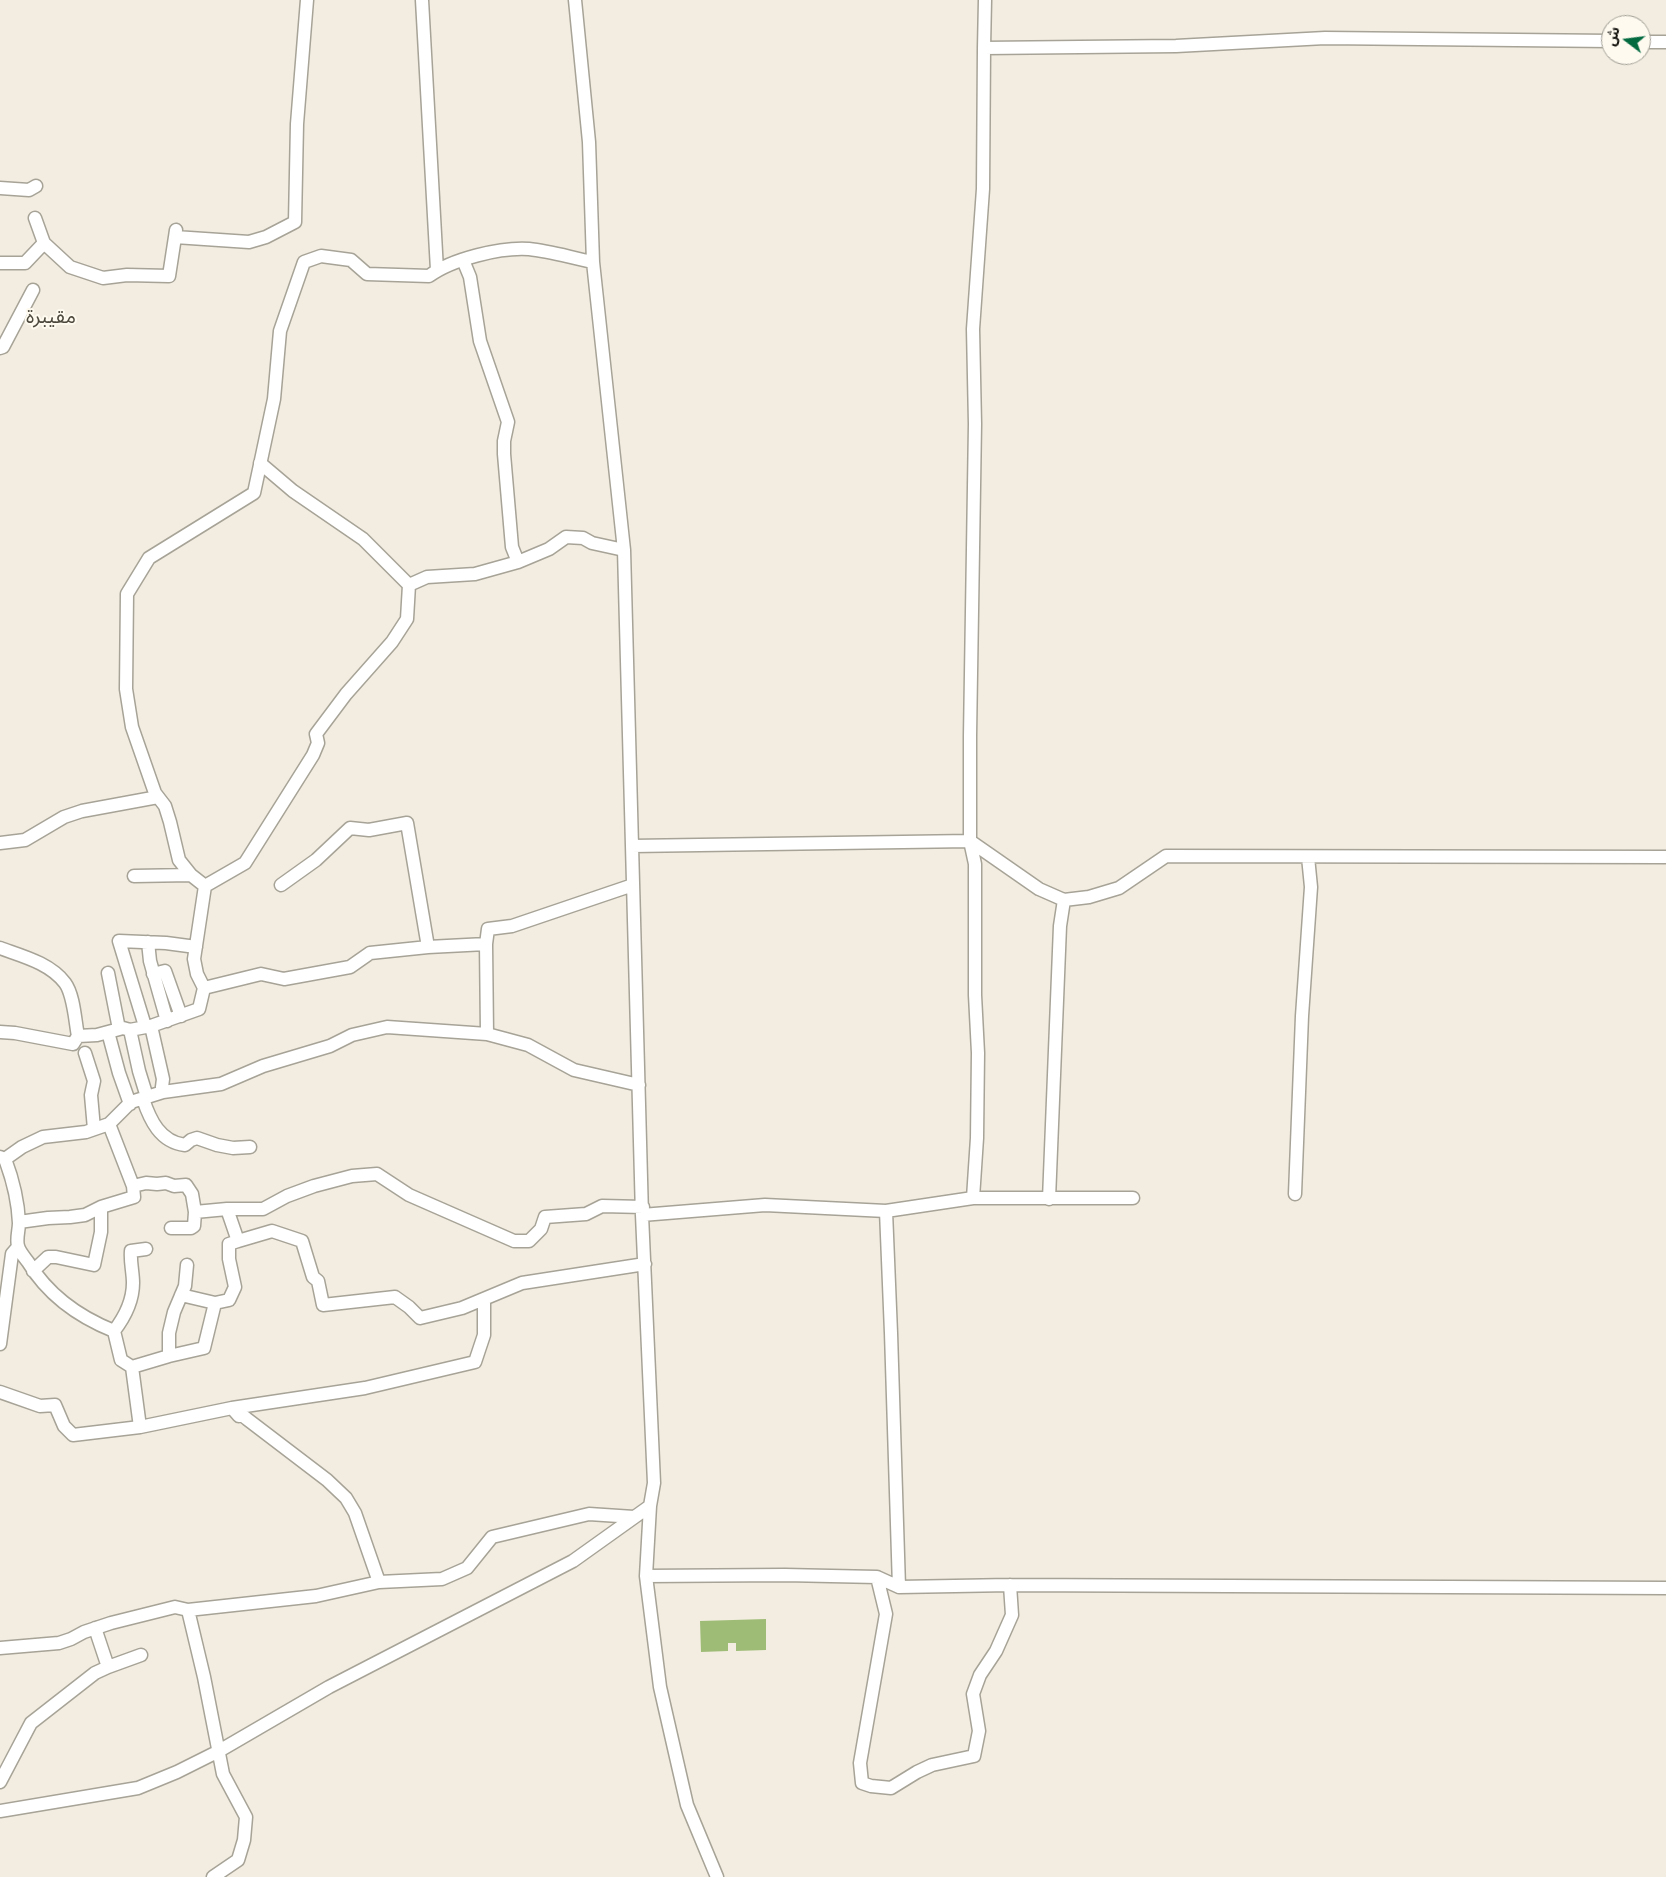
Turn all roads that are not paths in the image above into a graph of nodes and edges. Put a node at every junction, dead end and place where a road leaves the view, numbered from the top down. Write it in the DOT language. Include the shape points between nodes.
graph roads {
  1 [pos="307,0"];
  2 [pos="422,0"];
  3 [pos="575,0"];
  4 [pos="985,0"];
  5 [pos="1601,41"];
  6 [pos="1651,42"];
  7 [pos="1666,42"];
  8 [pos="984,48"];
  9 [pos="36,186"];
  10 [pos="0,188"];
  11 [pos="35,218"];
  12 [pos="44,244"];
  13 [pos="463,260"];
  14 [pos="593,262"];
  15 [pos="0,263"];
  16 [pos="437,270"];
  17 [pos="33,290"];
  18 [pos="0,348"];
  19 [pos="260,463"];
  20 [pos="624,550"];
  21 [pos="518,562"];
  22 [pos="409,586"];
  23 [pos="158,797"];
  24 [pos="970,841"];
  25 [pos="0,843"];
  26 [pos="632,846"];
  27 [pos="1308,857"];
  28 [pos="1666,857"];
  29 [pos="191,875"];
  30 [pos="134,876"];
  31 [pos="281,885"];
  32 [pos="633,885"];
  33 [pos="205,886"];
  34 [pos="1064,900"];
  35 [pos="148,942"];
  36 [pos="486,944"];
  37 [pos="196,947"];
  38 [pos="428,947"];
  39 [pos="0,948"];
  40 [pos="108,973"];
  41 [pos="153,974"];
  42 [pos="204,988"];
  43 [pos="181,1016"];
  44 [pos="167,1021"];
  45 [pos="148,1026"];
  46 [pos="119,1031"];
  47 [pos="0,1032"];
  48 [pos="487,1034"];
  49 [pos="78,1036"];
  50 [pos="84,1053"];
  51 [pos="639,1085"];
  52 [pos="163,1092"];
  53 [pos="145,1098"];
  54 [pos="130,1104"];
  55 [pos="109,1124"];
  56 [pos="94,1129"];
  57 [pos="250,1147"];
  58 [pos="3,1158"];
  59 [pos="133,1186"];
  60 [pos="1295,1194"];
  61 [pos="973,1198"];
  62 [pos="1133,1198"];
  63 [pos="1049,1199"];
  64 [pos="101,1207"];
  65 [pos="227,1209"];
  66 [pos="643,1211"];
  67 [pos="886,1211"];
  68 [pos="195,1212"];
  69 [pos="19,1222"];
  70 [pos="171,1228"];
  71 [pos="238,1241"];
  72 [pos="18,1246"];
  73 [pos="146,1250"];
  74 [pos="645,1264"];
  75 [pos="187,1265"];
  76 [pos="33,1271"];
  77 [pos="181,1295"];
  78 [pos="484,1299"];
  79 [pos="216,1303"];
  80 [pos="1,1325"];
  81 [pos="114,1331"];
  82 [pos="0,1344"];
  83 [pos="169,1356"];
  84 [pos="132,1367"];
  85 [pos="0,1392"];
  86 [pos="232,1408"];
  87 [pos="140,1427"];
  88 [pos="650,1506"];
  89 [pos="634,1517"];
  90 [pos="646,1576"];
  91 [pos="877,1577"];
  92 [pos="379,1582"];
  93 [pos="1010,1585"];
  94 [pos="898,1587"];
  95 [pos="1666,1588"];
  96 [pos="188,1610"];
  97 [pos="95,1628"];
  98 [pos="0,1648"];
  99 [pos="141,1656"];
  100 [pos="108,1667"];
  101 [pos="219,1751"];
  102 [pos="0,1782"];
  103 [pos="0,1810"];
  104 [pos="213,1877"];
  105 [pos="717,1877"];
  1 -- 12 [label="street" via="297,124 294,222 249,242 175,233 167,277 127,275 103,278 70,267"];
  2 -- 16 [label="street"];
  3 -- 14 [label="street" via="589,142"];
  4 -- 8 [label="street"];
  5 -- 8 [label="street" via="1325,38 1176,46"];
  6 -- 7 [label="street"];
  8 -- 24 [label="street" via="983,189 973,329 975,424"];
  9 -- 10 [label="street" via="29,190"];
  11 -- 12 [label="street"];
  12 -- 15 [label="street" via="25,263"];
  13 -- 14 [label="street" via="479,254 528,249"];
  13 -- 16 [label="street"];
  13 -- 21 [label="street" via="470,277 480,341 508,422 504,454 512,547"];
  14 -- 20 [label="street"];
  16 -- 19 [label="street" via="430,276 367,274 351,260 321,256 304,262 280,332 274,398"];
  17 -- 18 [label="street"];
  19 -- 22 [label="street" via="293,491 363,539"];
  19 -- 23 [label="street" via="254,494 149,558 126,594 126,689 132,727"];
  20 -- 21 [label="street" via="583,538 566,537"];
  20 -- 26 [label="street"];
  21 -- 22 [label="street" via="475,574 427,577"];
  22 -- 33 [label="street" via="407,619 392,642 316,734 318,743 312,755 245,863"];
  23 -- 25 [label="street" via="82,811 64,817 25,840"];
  23 -- 29 [label="street" via="165,806 179,860"];
  24 -- 26 [label="street"];
  24 -- 34 [label="street" via="1039,889"];
  24 -- 61 [label="street" via="975,864 978,1053"];
  26 -- 32 [label="street"];
  27 -- 28 [label="street"];
  27 -- 34 [label="street" via="1166,856 1119,888"];
  27 -- 60 [label="street" via="1310,887"];
  29 -- 30 [label="street"];
  29 -- 33 [label="street"];
  31 -- 38 [label="street" via="316,860 350,828 369,830 407,823"];
  32 -- 36 [label="street" via="512,926 488,929"];
  32 -- 51 [label="street"];
  33 -- 37 [label="street"];
  34 -- 63 [label="street"];
  35 -- 37 [label="street"];
  35 -- 41 [label="street"];
  35 -- 45 [label="street" via="119,941"];
  36 -- 38 [label="street"];
  36 -- 48 [label="street"];
  37 -- 42 [label="street" via="194,960"];
  38 -- 42 [label="street" via="370,953 350,966 301,977 284,979 262,974"];
  39 -- 49 [label="street" via="48,968 65,983"];
  40 -- 46 [label="street"];
  41 -- 43 [label="street" via="165,970"];
  41 -- 44 [label="street"];
  42 -- 43 [label="street" via="199,1009"];
  43 -- 44 [label="street"];
  44 -- 45 [label="street"];
  45 -- 46 [label="street"];
  45 -- 52 [label="street" via="163,1079"];
  46 -- 49 [label="street"];
  46 -- 53 [label="street" via="139,1071"];
  46 -- 54 [label="street" via="119,1073"];
  47 -- 49 [label="street" via="63,1044 73,1044"];
  48 -- 51 [label="street" via="528,1045 574,1070"];
  48 -- 52 [label="street" via="387,1027 263,1066 221,1084"];
  50 -- 56 [label="street" via="94,1081"];
  51 -- 66 [label="street"];
  52 -- 53 [label="street"];
  53 -- 54 [label="street"];
  53 -- 57 [label="street" via="149,1116 163,1137 170,1141 185,1144 198,1138 225,1147"];
  54 -- 55 [label="street"];
  55 -- 56 [label="street"];
  55 -- 59 [label="street"];
  56 -- 58 [label="street" via="43,1137"];
  58 -- 69 [label="street" via="15,1186"];
  59 -- 64 [label="street" via="134,1197"];
  59 -- 68 [label="street" via="146,1183 186,1185 192,1194"];
  61 -- 63 [label="street"];
  61 -- 67 [label="street"];
  62 -- 63 [label="street"];
  64 -- 69 [label="street" via="85,1215"];
  64 -- 76 [label="street" via="101,1232 94,1265 48,1257"];
  65 -- 66 [label="street" via="262,1209 314,1186 352,1176 377,1174 410,1195 514,1241 529,1241 541,1229 545,1217 586,1214 602,1206"];
  65 -- 68 [label="street"];
  65 -- 71 [label="street"];
  66 -- 67 [label="street" via="765,1205"];
  66 -- 74 [label="street"];
  67 -- 94 [label="street"];
  68 -- 70 [label="street" via="194,1226"];
  69 -- 72 [label="street"];
  71 -- 78 [label="street" via="272,1231 302,1241 313,1277 318,1281 323,1305 395,1296 420,1318"];
  71 -- 79 [label="street" via="229,1244 235,1286 229,1300"];
  72 -- 76 [label="street"];
  72 -- 80 [label="street" via="12,1254"];
  73 -- 81 [label="street" via="131,1251 133,1284 122,1320"];
  74 -- 78 [label="street" via="522,1283"];
  74 -- 88 [label="street" via="654,1483"];
  75 -- 77 [label="street"];
  76 -- 81 [label="street" via="71,1309"];
  77 -- 79 [label="street"];
  77 -- 83 [label="street" via="169,1333"];
  78 -- 86 [label="street" via="484,1335 476,1362 365,1388"];
  79 -- 83 [label="street" via="204,1348"];
  80 -- 82 [label="street"];
  81 -- 84 [label="street" via="121,1360"];
  83 -- 84 [label="street"];
  84 -- 87 [label="street"];
  85 -- 87 [label="street" via="40,1406 55,1405 64,1426 73,1435"];
  86 -- 87 [label="street"];
  86 -- 92 [label="street" via="346,1498 355,1513"];
  88 -- 89 [label="street"];
  88 -- 90 [label="street"];
  89 -- 92 [label="street" via="589,1514 520,1529 492,1538 467,1568 442,1579"];
  89 -- 101 [label="street" via="574,1561 329,1687"];
  90 -- 91 [label="street"];
  90 -- 105 [label="street" via="660,1687 687,1806"];
  91 -- 93 [label="street" via="886,1614 860,1762 862,1783 891,1788 932,1765 974,1756 978,1731 973,1694 1012,1615"];
  91 -- 94 [label="street"];
  92 -- 96 [label="street" via="316,1596"];
  93 -- 94 [label="street"];
  93 -- 95 [label="street"];
  96 -- 97 [label="street" via="175,1607"];
  96 -- 101 [label="street"];
  97 -- 98 [label="street" via="59,1643"];
  97 -- 100 [label="street"];
  99 -- 100 [label="street"];
  100 -- 102 [label="street" via="95,1673 31,1723"];
  101 -- 103 [label="street" via="138,1788"];
  101 -- 104 [label="street" via="223,1774 246,1817 238,1860"];
}
